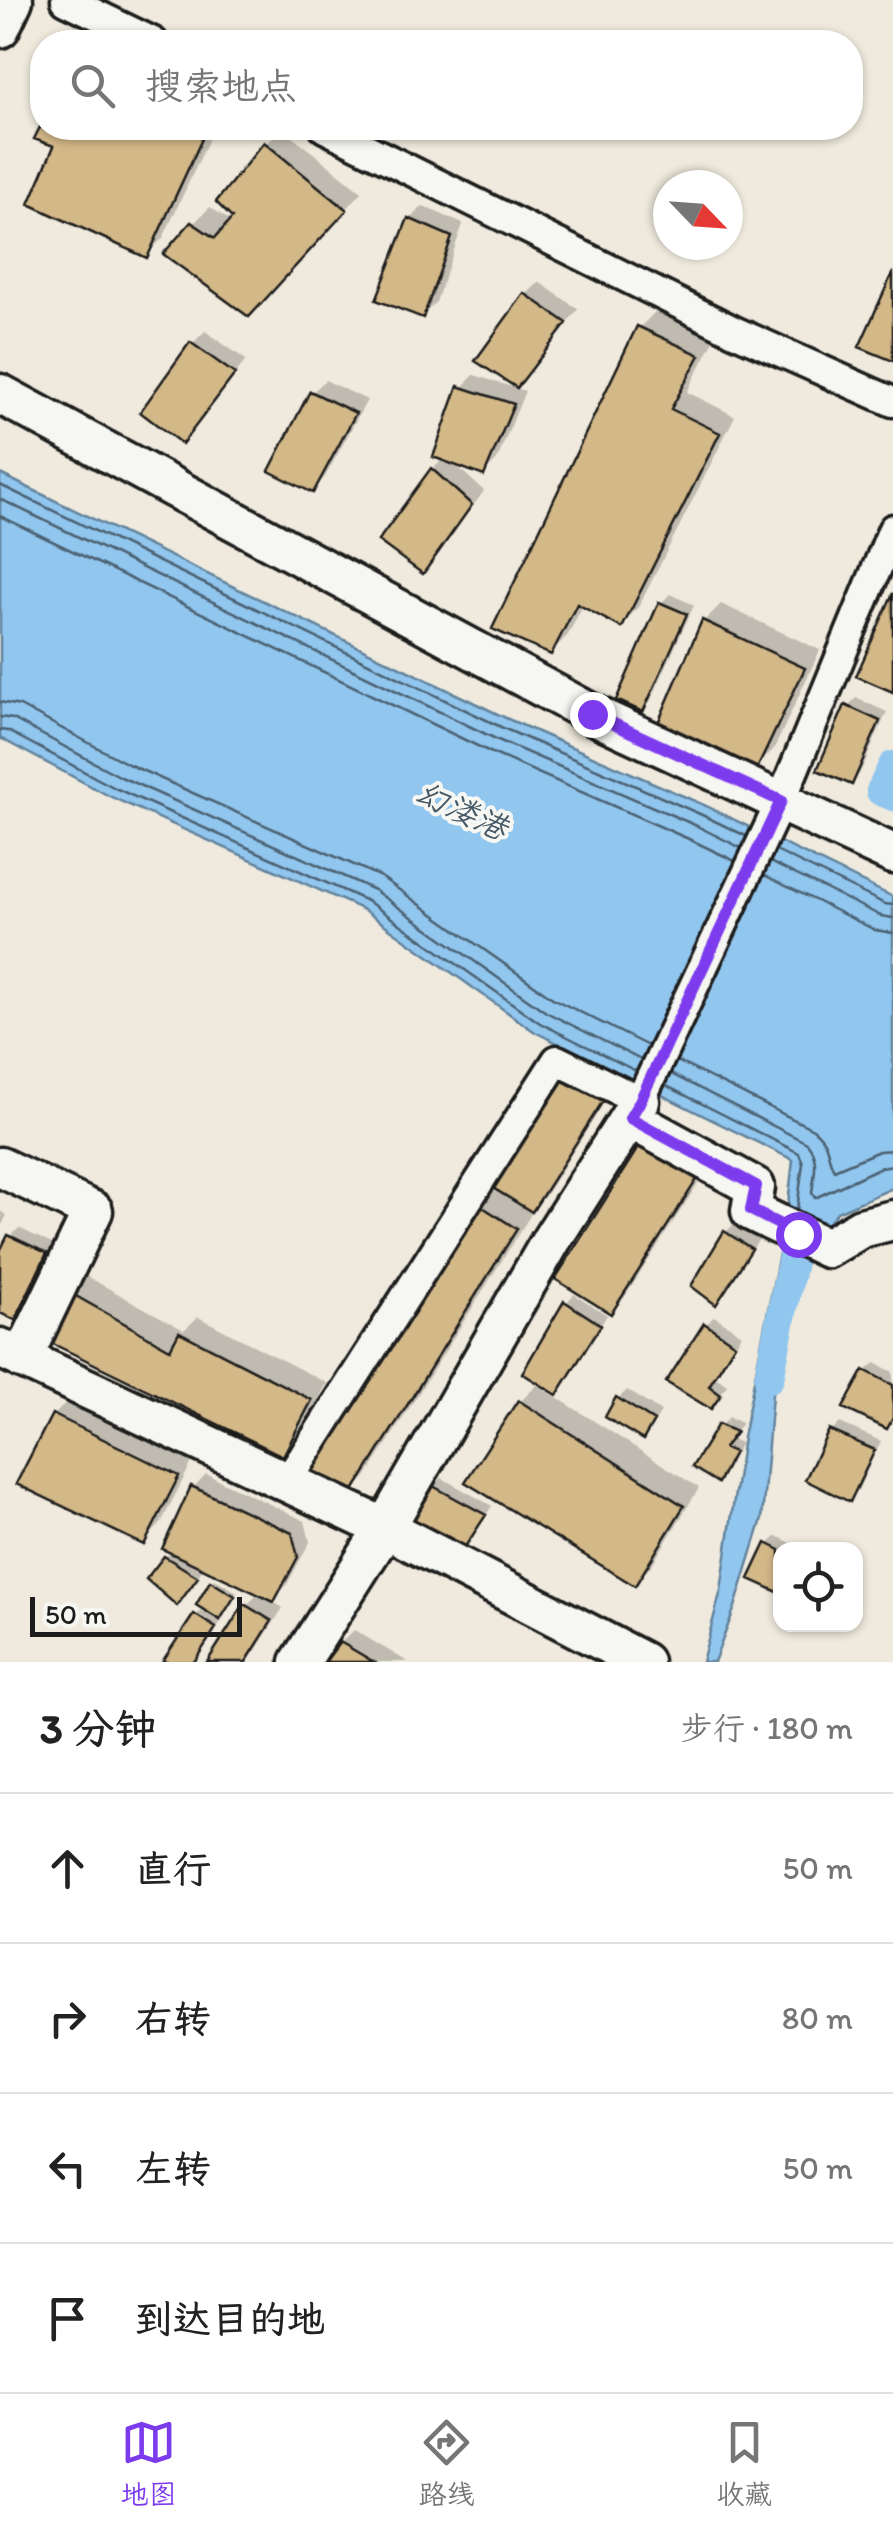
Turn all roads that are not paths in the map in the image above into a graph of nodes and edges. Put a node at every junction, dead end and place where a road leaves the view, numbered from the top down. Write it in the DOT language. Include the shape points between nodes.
graph roads {
  1 [pos="13,0"];
  2 [pos="66,0"];
  3 [pos="0,28"];
  4 [pos="129,30"];
  5 [pos="348,140"];
  6 [pos="0,394"];
  7 [pos="893,402"];
  8 [pos="893,529"];
  9 [pos="775,814"];
  10 [pos="893,854"];
  11 [pos="635,1110"];
  12 [pos="0,1167"];
  13 [pos="893,1220"];
  14 [pos="11,1353"];
  15 [pos="288,1482"];
  16 [pos="386,1528"];
  17 [pos="300,1662"];
  18 [pos="643,1662"];
  1 -- 3 [label="street"];
  2 -- 4 [label="street"];
  5 -- 7 [label="street"];
  6 -- 9 [label="street"];
  8 -- 9 [label="street"];
  9 -- 10 [label="street"];
  9 -- 11 [label="street"];
  11 -- 13 [label="street" via="756,1186 751,1210 826,1248"];
  11 -- 15 [label="street" via="557,1060"];
  11 -- 16 [label="street" via="552,1239"];
  12 -- 14 [label="street" via="92,1211"];
  14 -- 15 [label="street"];
  15 -- 16 [label="street"];
  16 -- 17 [label="street"];
  16 -- 18 [label="street"];
}
